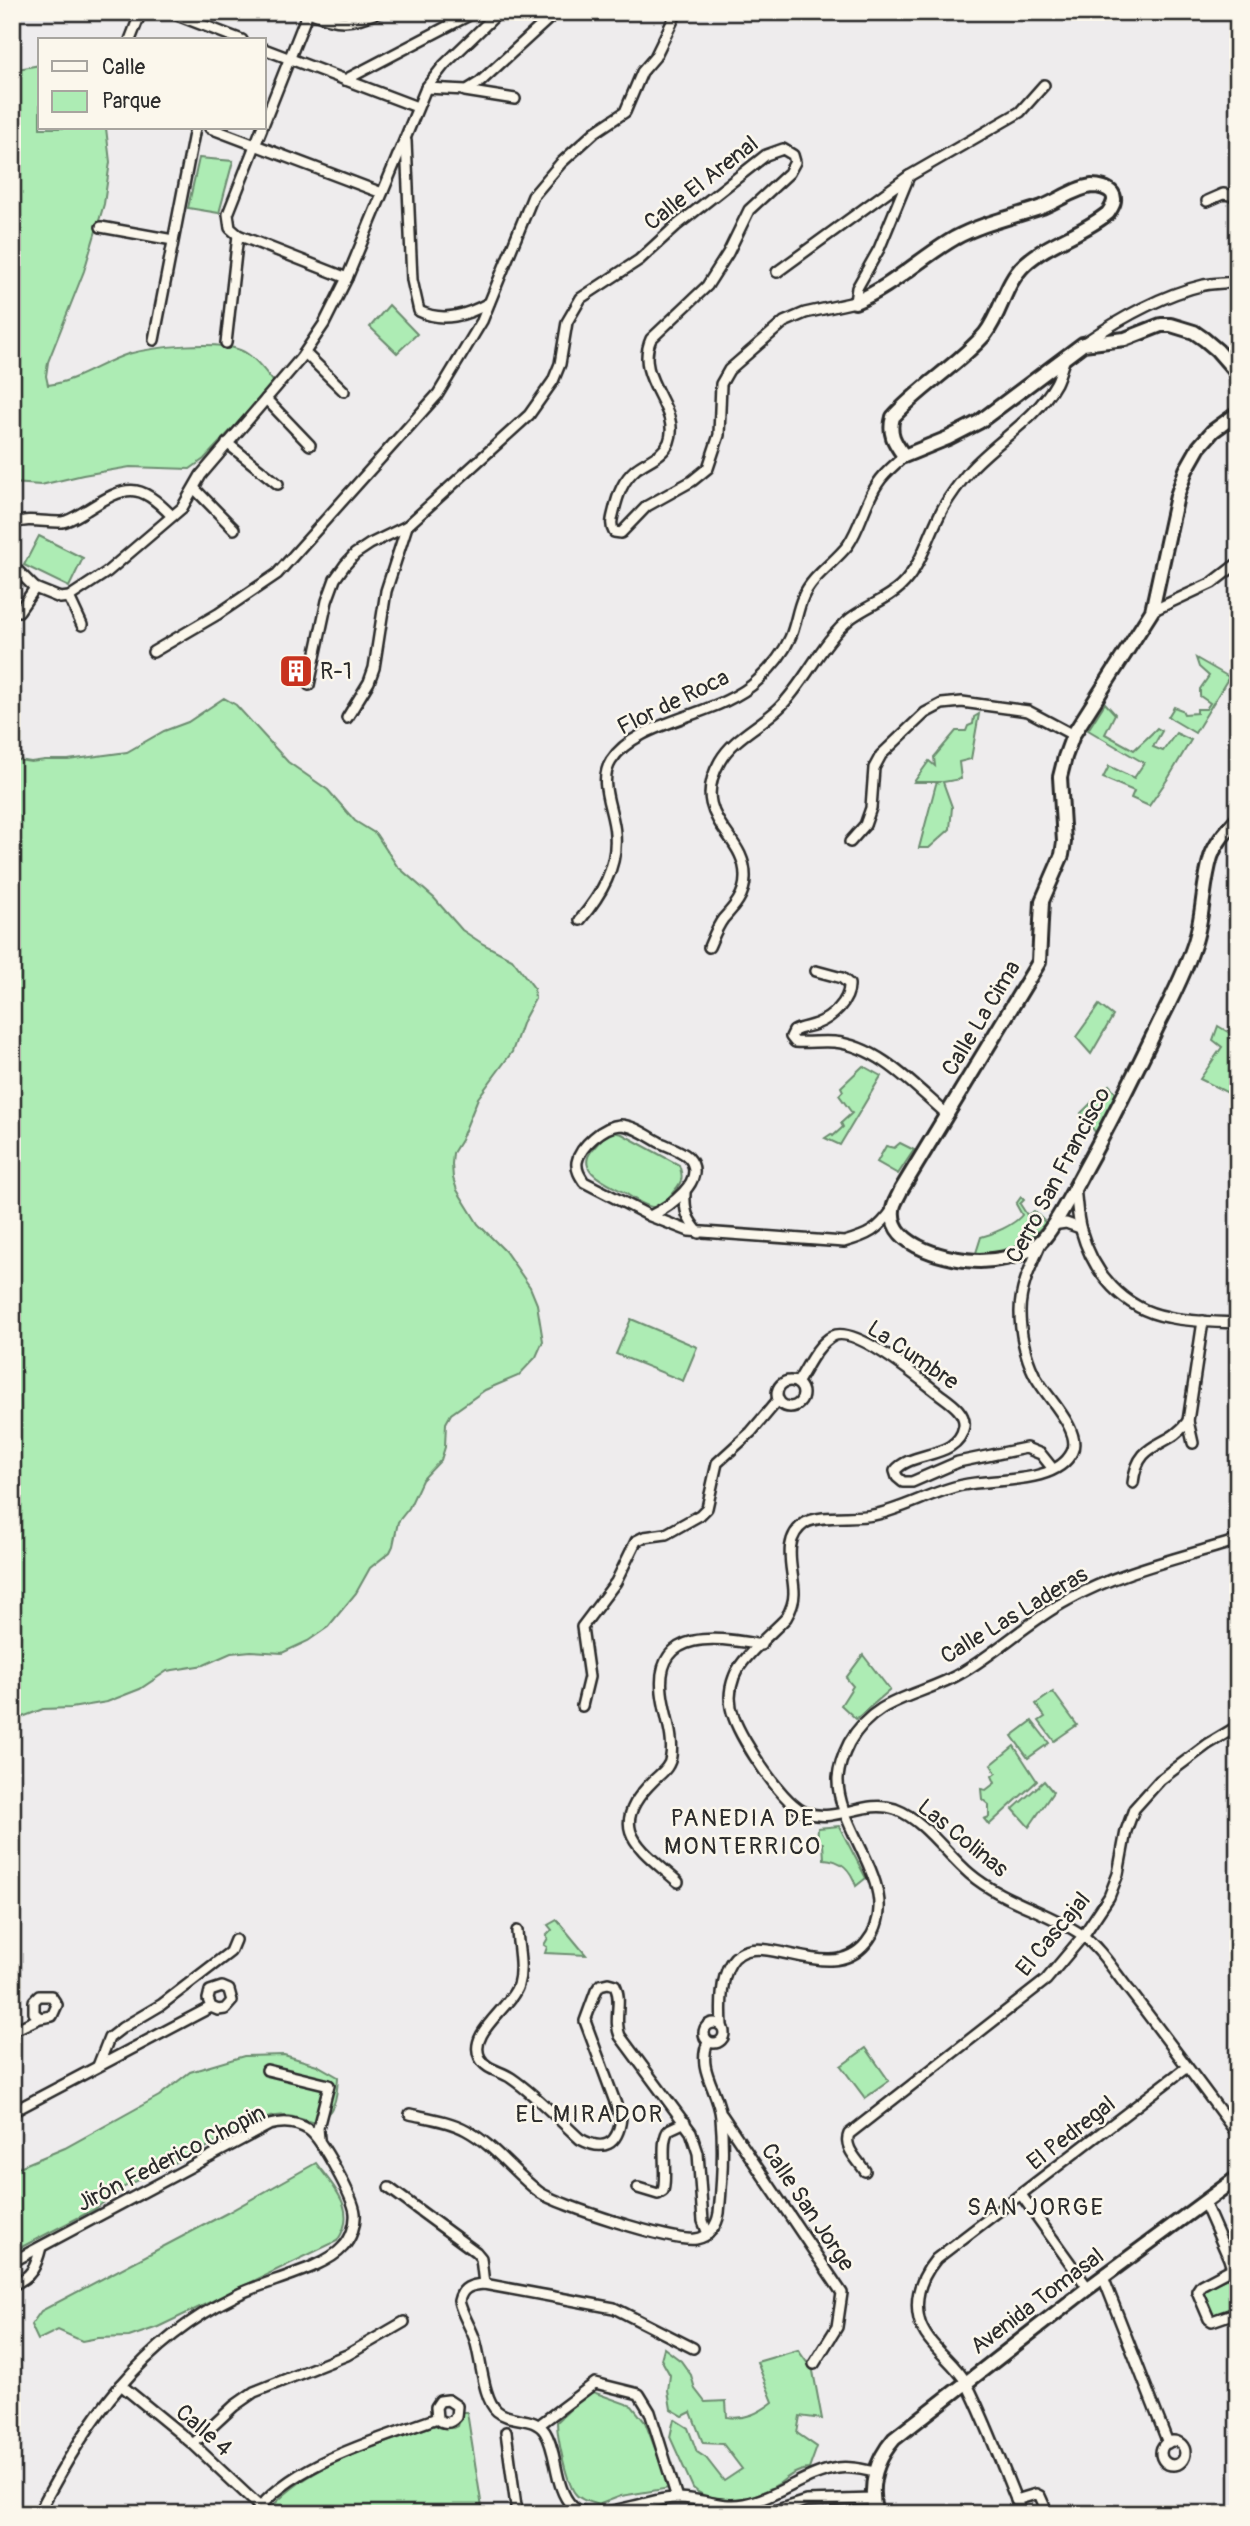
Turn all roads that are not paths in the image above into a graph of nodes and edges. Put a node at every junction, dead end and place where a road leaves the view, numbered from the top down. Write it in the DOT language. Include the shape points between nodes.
graph roads {
  1 [pos="141,12"];
  2 [pos="169,12"];
  3 [pos="309,12"];
  4 [pos="380,12"];
  5 [pos="475,12"];
  6 [pos="499,12"];
  7 [pos="556,12"];
  8 [pos="677,12"];
  9 [pos="131,38"];
  10 [pos="237,38"];
  11 [pos="266,50"];
  12 [pos="290,59"];
  13 [pos="345,80"];
  14 [pos="1044,85"];
  15 [pos="426,88"];
  16 [pos="457,90"];
  17 [pos="515,99"];
  18 [pos="417,107"];
  19 [pos="266,118"];
  20 [pos="195,130"];
  21 [pos="215,130"];
  22 [pos="261,130"];
  23 [pos="405,136"];
  24 [pos="256,145"];
  25 [pos="909,176"];
  26 [pos="382,193"];
  27 [pos="1238,196"];
  28 [pos="1207,201"];
  29 [pos="101,227"];
  30 [pos="238,235"];
  31 [pos="173,240"];
  32 [pos="777,272"];
  33 [pos="347,278"];
  34 [pos="1238,282"];
  35 [pos="855,302"];
  36 [pos="490,303"];
  37 [pos="154,340"];
  38 [pos="226,343"];
  39 [pos="1083,344"];
  40 [pos="305,353"];
  41 [pos="1065,358"];
  42 [pos="1238,374"];
  43 [pos="344,391"];
  44 [pos="266,399"];
  45 [pos="1238,413"];
  46 [pos="227,443"];
  47 [pos="310,445"];
  48 [pos="904,456"];
  49 [pos="278,484"];
  50 [pos="195,489"];
  51 [pos="173,516"];
  52 [pos="12,524"];
  53 [pos="407,526"];
  54 [pos="234,529"];
  55 [pos="1238,563"];
  56 [pos="12,565"];
  57 [pos="35,588"];
  58 [pos="69,597"];
  59 [pos="19,611"];
  60 [pos="1152,611"];
  61 [pos="82,625"];
  62 [pos="153,652"];
  63 [pos="309,685"];
  64 [pos="347,718"];
  65 [pos="1073,735"];
  66 [pos="1238,818"];
  67 [pos="850,842"];
  68 [pos="580,920"];
  69 [pos="709,947"];
  70 [pos="816,971"];
  71 [pos="948,1115"];
  72 [pos="1075,1186"];
  73 [pos="685,1192"];
  74 [pos="893,1209"];
  75 [pos="650,1216"];
  76 [pos="1052,1225"];
  77 [pos="1080,1228"];
  78 [pos="699,1233"];
  79 [pos="1043,1240"];
  80 [pos="1203,1321"];
  81 [pos="1238,1323"];
  82 [pos="797,1383"];
  83 [pos="778,1400"];
  84 [pos="1188,1422"];
  85 [pos="1193,1443"];
  86 [pos="1053,1469"];
  87 [pos="1133,1483"];
  88 [pos="1238,1540"];
  89 [pos="761,1645"];
  90 [pos="582,1706"];
  91 [pos="1238,1726"];
  92 [pos="843,1813"];
  93 [pos="678,1882"];
  94 [pos="517,1931"];
  95 [pos="1083,1936"];
  96 [pos="235,1940"];
  97 [pos="720,2004"];
  98 [pos="211,2007"];
  99 [pos="40,2018"];
  100 [pos="709,2024"];
  101 [pos="722,2026"];
  102 [pos="12,2031"];
  103 [pos="708,2042"];
  104 [pos="98,2066"];
  105 [pos="1187,2067"];
  106 [pos="267,2070"];
  107 [pos="12,2112"];
  108 [pos="410,2114"];
  109 [pos="721,2114"];
  110 [pos="684,2122"];
  111 [pos="1238,2135"];
  112 [pos="319,2139"];
  113 [pos="865,2171"];
  114 [pos="1238,2177"];
  115 [pos="389,2188"];
  116 [pos="638,2188"];
  117 [pos="1231,2188"];
  118 [pos="1022,2196"];
  119 [pos="1204,2202"];
  120 [pos="708,2234"];
  121 [pos="41,2247"];
  122 [pos="12,2262"];
  123 [pos="1231,2269"];
  124 [pos="1102,2277"];
  125 [pos="484,2284"];
  126 [pos="12,2285"];
  127 [pos="1238,2287"];
  128 [pos="1088,2288"];
  129 [pos="1238,2312"];
  130 [pos="404,2322"];
  131 [pos="693,2348"];
  132 [pos="814,2364"];
  133 [pos="966,2381"];
  134 [pos="121,2385"];
  135 [pos="437,2418"];
  136 [pos="539,2425"];
  137 [pos="506,2432"];
  138 [pos="1168,2442"];
  139 [pos="193,2444"];
  140 [pos="875,2472"];
  141 [pos="677,2498"];
  142 [pos="873,2499"];
  143 [pos="1016,2500"];
  144 [pos="257,2510"];
  145 [pos="689,2513"];
  146 [pos="38,2514"];
  147 [pos="517,2514"];
  148 [pos="666,2514"];
  149 [pos="765,2514"];
  150 [pos="876,2514"];
  151 [pos="1022,2514"];
  152 [pos="1048,2514"];
  1 -- 9 [label="street"];
  2 -- 10 [label="street"];
  3 -- 4 [label="street" via="334,22"];
  3 -- 12 [label="street"];
  5 -- 13 [label="street"];
  6 -- 15 [label="street"];
  7 -- 16 [label="street" via="480,82"];
  8 -- 36 [label="street" via="625,112 561,163 533,196"];
  11 -- 12 [label="street"];
  12 -- 13 [label="street"];
  12 -- 19 [label="street"];
  13 -- 18 [label="street"];
  14 -- 25 [label="street" via="1020,112"];
  15 -- 16 [label="street"];
  15 -- 18 [label="street"];
  16 -- 17 [label="street"];
  18 -- 23 [label="street"];
  20 -- 31 [label="street"];
  21 -- 24 [label="street"];
  22 -- 24 [label="street"];
  23 -- 26 [label="street"];
  23 -- 36 [label="street" via="412,280 419,311 452,317"];
  24 -- 26 [label="street"];
  24 -- 30 [label="street" via="228,214 230,228"];
  25 -- 32 [label="street"];
  25 -- 35 [label="street" via="879,249 857,288"];
  26 -- 33 [label="street"];
  27 -- 28 [label="street" via="1223,194"];
  29 -- 31 [label="street"];
  30 -- 33 [label="street"];
  30 -- 38 [label="street"];
  31 -- 37 [label="street"];
  33 -- 40 [label="street"];
  34 -- 39 [label="street" via="1168,296"];
  35 -- 48 [label="street, Calle El Arenal" via="881,291 919,261 982,226 1091,186 1113,196 1113,205 1103,217 1024,265 977,342 893,418 892,439"];
  35 -- 53 [label="street, Calle El Arenal" via="784,322 737,363 721,384 719,435 708,468 647,506 624,532 614,531 622,484 665,449 671,435 646,365 647,347 657,332 708,286 749,210 793,167 790,151 774,151 639,260 581,298 567,322 560,364 544,396"];
  36 -- 62 [label="street" via="438,394 299,552 238,601"];
  39 -- 41 [label="street, Flor de Roca"];
  39 -- 42 [label="street" via="1125,339 1171,325 1204,339"];
  40 -- 43 [label="street"];
  40 -- 44 [label="street"];
  41 -- 48 [label="street, Flor de Roca" via="979,422"];
  41 -- 69 [label="street" via="1057,382 1040,406 957,487 901,586 839,629 779,708 732,744 720,762 711,784 712,806 737,849 745,877 737,903"];
  44 -- 46 [label="street"];
  44 -- 47 [label="street"];
  45 -- 60 [label="street, Calle La Cima" via="1213,431 1186,470"];
  46 -- 49 [label="street"];
  46 -- 50 [label="street"];
  48 -- 68 [label="street, Flor de Roca" via="876,485 849,542 803,596 790,638 773,666 756,683 720,705 640,736 612,760 605,778 615,836 612,863 601,893"];
  50 -- 51 [label="street"];
  50 -- 54 [label="street"];
  51 -- 52 [label="street" via="145,492 131,489 111,494 63,522"];
  51 -- 58 [label="street" via="107,572"];
  53 -- 63 [label="street, Calle El Arenal" via="355,554 335,579"];
  53 -- 64 [label="street" via="386,592 374,668"];
  55 -- 60 [label="street" via="1212,583"];
  56 -- 57 [label="street"];
  57 -- 58 [label="street"];
  57 -- 59 [label="street"];
  58 -- 61 [label="street"];
  60 -- 65 [label="street, Calle La Cima"];
  65 -- 67 [label="street" via="1028,711 962,702 942,704 925,713 881,755 874,768 871,808"];
  65 -- 71 [label="street, Calle La Cima" via="1060,777 1062,855 1041,901 1039,962"];
  66 -- 72 [label="street, Cerro San Francisco" via="1212,854 1203,914 1183,974"];
  70 -- 71 [label="street" via="842,978 849,984 849,993 829,1016 793,1031 790,1037 795,1042 834,1042 868,1051"];
  71 -- 74 [label="street, Calle La Cima"];
  72 -- 76 [label="street, Cerro San Francisco"];
  72 -- 77 [label="street"];
  73 -- 75 [label="street"];
  73 -- 75 [label="street" via="692,1181 688,1157 634,1128 610,1127 584,1146 577,1162 584,1182"];
  73 -- 78 [label="street" via="684,1210"];
  74 -- 78 [label="street" via="880,1227 844,1242"];
  74 -- 79 [label="street" via="907,1238 952,1259 999,1260"];
  75 -- 78 [label="street"];
  76 -- 77 [label="street"];
  76 -- 79 [label="street, Cerro San Francisco"];
  77 -- 80 [label="street" via="1095,1266 1124,1298 1167,1317"];
  79 -- 86 [label="street, Cerro San Francisco" via="1026,1278 1020,1314 1032,1370 1072,1431 1072,1452"];
  80 -- 81 [label="street"];
  80 -- 84 [label="street"];
  82 -- 83 [label="street" via="781,1384"];
  82 -- 83 [label="street" via="803,1394 797,1405 785,1406"];
  82 -- 86 [label="street, La Cumbre" via="835,1334 853,1336 905,1368 963,1416 964,1426 952,1444 900,1465 895,1471 903,1482 958,1462 1026,1448 1041,1454"];
  83 -- 90 [label="street" via="717,1462 707,1508 666,1534 644,1537 631,1548 616,1582 582,1627 589,1677"];
  84 -- 85 [label="street"];
  84 -- 87 [label="street" via="1142,1454"];
  86 -- 89 [label="street" via="962,1485 871,1516 804,1524 794,1535 790,1551 791,1610"];
  88 -- 92 [label="street, Calle Las Laderas" via="1102,1583 1042,1615 961,1674 875,1712 855,1733 841,1759 838,1780"];
  89 -- 92 [label="street, Las Colinas" via="735,1673 730,1688 734,1719 757,1760 791,1803 804,1813 822,1817"];
  89 -- 93 [label="street" via="724,1638 692,1640 669,1657 663,1671 671,1761 639,1796 628,1820 638,1846"];
  91 -- 95 [label="street, El Cascajal" via="1160,1780 1134,1809 1109,1897"];
  92 -- 95 [label="street, Las Colinas" via="878,1806 895,1809 913,1819 993,1890"];
  92 -- 97 [label="street, Calle Las Laderas" via="879,1895 874,1930 867,1942 849,1955 824,1959 756,1949 736,1955 725,1972"];
  94 -- 110 [label="street" via="518,1984 477,2045 487,2067 512,2079 592,2146 614,2140 621,2118 585,2021 596,1991 608,1983 618,1991 620,2036"];
  95 -- 105 [label="street, Las Colinas"];
  95 -- 113 [label="street, El Cascajal" via="1045,1980 849,2134 848,2145"];
  96 -- 104 [label="street" via="230,1952 187,1986 109,2038"];
  97 -- 100 [label="street, Calle Las Laderas"];
  97 -- 101 [label="street, Calle Las Laderas"];
  98 -- 104 [label="street"];
  99 -- 102 [label="street"];
  100 -- 101 [label="street"];
  100 -- 103 [label="street" via="703,2032"];
  101 -- 103 [label="street" via="721,2040"];
  103 -- 109 [label="street" via="703,2062"];
  104 -- 107 [label="street"];
  105 -- 111 [label="street, Las Colinas"];
  105 -- 118 [label="street, El Pedregal"];
  106 -- 112 [label="street, Jirón Federico Chopin" via="329,2085"];
  108 -- 120 [label="street" via="465,2129 540,2192 561,2203 684,2240"];
  109 -- 120 [label="street" via="719,2216"];
  109 -- 132 [label="street, Calle San Jorge" via="842,2293 835,2334"];
  110 -- 116 [label="street" via="664,2138 663,2191 658,2194"];
  110 -- 120 [label="street" via="698,2153"];
  112 -- 121 [label="street, Jirón Federico Chopin" via="298,2125 269,2125"];
  112 -- 134 [label="street" via="355,2212 343,2248 326,2260 238,2294 180,2327"];
  114 -- 117 [label="street, Avenida Tomasal"];
  115 -- 125 [label="street" via="476,2252"];
  117 -- 119 [label="street, Avenida Tomasal"];
  118 -- 128 [label="street"];
  118 -- 133 [label="street, El Pedregal" via="936,2259 920,2286 923,2330"];
  119 -- 123 [label="street"];
  119 -- 124 [label="street, Avenida Tomasal"];
  121 -- 122 [label="street, Jirón Federico Chopin"];
  121 -- 126 [label="street" via="37,2266 27,2279"];
  123 -- 127 [label="street"];
  123 -- 129 [label="street" via="1197,2291 1212,2321"];
  124 -- 128 [label="street, Avenida Tomasal"];
  124 -- 138 [label="street"];
  125 -- 131 [label="street" via="614,2308"];
  125 -- 136 [label="street" via="465,2289 459,2301 475,2340 490,2400 507,2417"];
  128 -- 133 [label="street, Avenida Tomasal"];
  130 -- 139 [label="street" via="346,2355 254,2392"];
  133 -- 140 [label="street, Avenida Tomasal" via="894,2439"];
  133 -- 143 [label="street"];
  134 -- 139 [label="street, Calle 4"];
  134 -- 146 [label="street" via="64,2465"];
  135 -- 144 [label="street" via="316,2465"];
  136 -- 141 [label="street" via="566,2495 578,2511 596,2513"];
  136 -- 141 [label="street" via="596,2383 639,2394 650,2412"];
  137 -- 147 [label="street"];
  139 -- 144 [label="street, Calle 4"];
  140 -- 141 [label="street" via="836,2468 748,2504"];
  140 -- 142 [label="street"];
  142 -- 149 [label="street" via="806,2501"];
  142 -- 150 [label="street"];
  143 -- 151 [label="street"];
  143 -- 152 [label="street" via="1036,2494"];
  145 -- 148 [label="street"];
}
